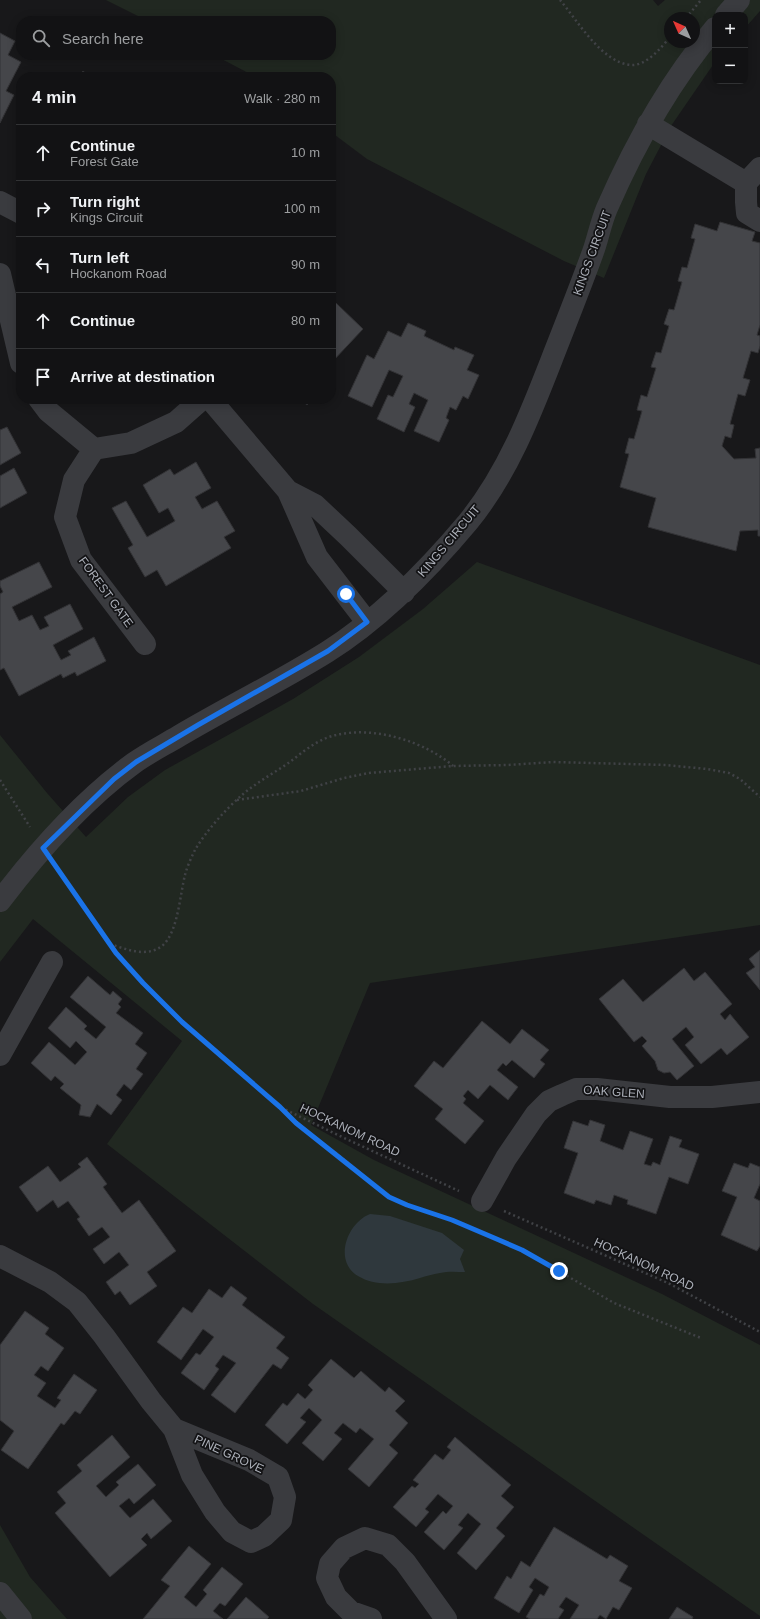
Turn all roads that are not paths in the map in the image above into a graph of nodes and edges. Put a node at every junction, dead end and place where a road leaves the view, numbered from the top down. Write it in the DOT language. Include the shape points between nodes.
graph roads {
  1 [pos="739,0"];
  2 [pos="729,12"];
  3 [pos="712,32"];
  4 [pos="648,124"];
  5 [pos="753,175"];
  6 [pos="0,202"];
  7 [pos="16,210"];
  8 [pos="760,220"];
  9 [pos="0,274"];
  10 [pos="16,342"];
  11 [pos="43,404"];
  12 [pos="196,404"];
  13 [pos="214,404"];
  14 [pos="94,449"];
  15 [pos="288,491"];
  16 [pos="404,592"];
  17 [pos="367,622"];
  18 [pos="145,644"];
  19 [pos="0,901"];
  20 [pos="52,962"];
  21 [pos="0,1054"];
  22 [pos="758,1095"];
  23 [pos="482,1201"];
  24 [pos="0,1256"];
  25 [pos="174,1429"];
  26 [pos="0,1593"];
  27 [pos="21,1619"];
  28 [pos="371,1619"];
  29 [pos="446,1619"];
  1 -- 2 [label="street"];
  3 -- 4 [label="street, KINGS CIRCUIT" via="697,49"];
  4 -- 5 [label="street"];
  4 -- 16 [label="street, KINGS CIRCUIT" via="607,210 534,406 508,461 471,518"];
  5 -- 8 [label="street" via="746,202 747,213"];
  6 -- 7 [label="street"];
  9 -- 10 [label="street"];
  11 -- 14 [label="street"];
  12 -- 14 [label="street" via="176,422 132,443"];
  13 -- 15 [label="street"];
  14 -- 18 [label="street, FOREST GATE" via="74,480 65,517 81,560"];
  15 -- 16 [label="street" via="315,505"];
  15 -- 17 [label="street" via="317,557"];
  16 -- 17 [label="street, KINGS CIRCUIT"];
  17 -- 19 [label="street, KINGS CIRCUIT" via="328,651 136,762 108,784 43,848"];
  20 -- 21 [label="street"];
  22 -- 23 [label="street, OAK GLEN" via="670,1097 576,1089 549,1102 536,1114 506,1158"];
  24 -- 25 [label="street, PINE GROVE" via="50,1282 77,1302"];
  25 -- 25 [label="street, PINE GROVE" via="192,1475 214,1512 232,1532 251,1542 264,1536 280,1520 285,1497 278,1477 249,1460"];
  26 -- 27 [label="street"];
  28 -- 29 [label="street" via="350,1612 336,1597 327,1578 330,1564 344,1548 365,1538 388,1546 399,1556 436,1602"];
}
